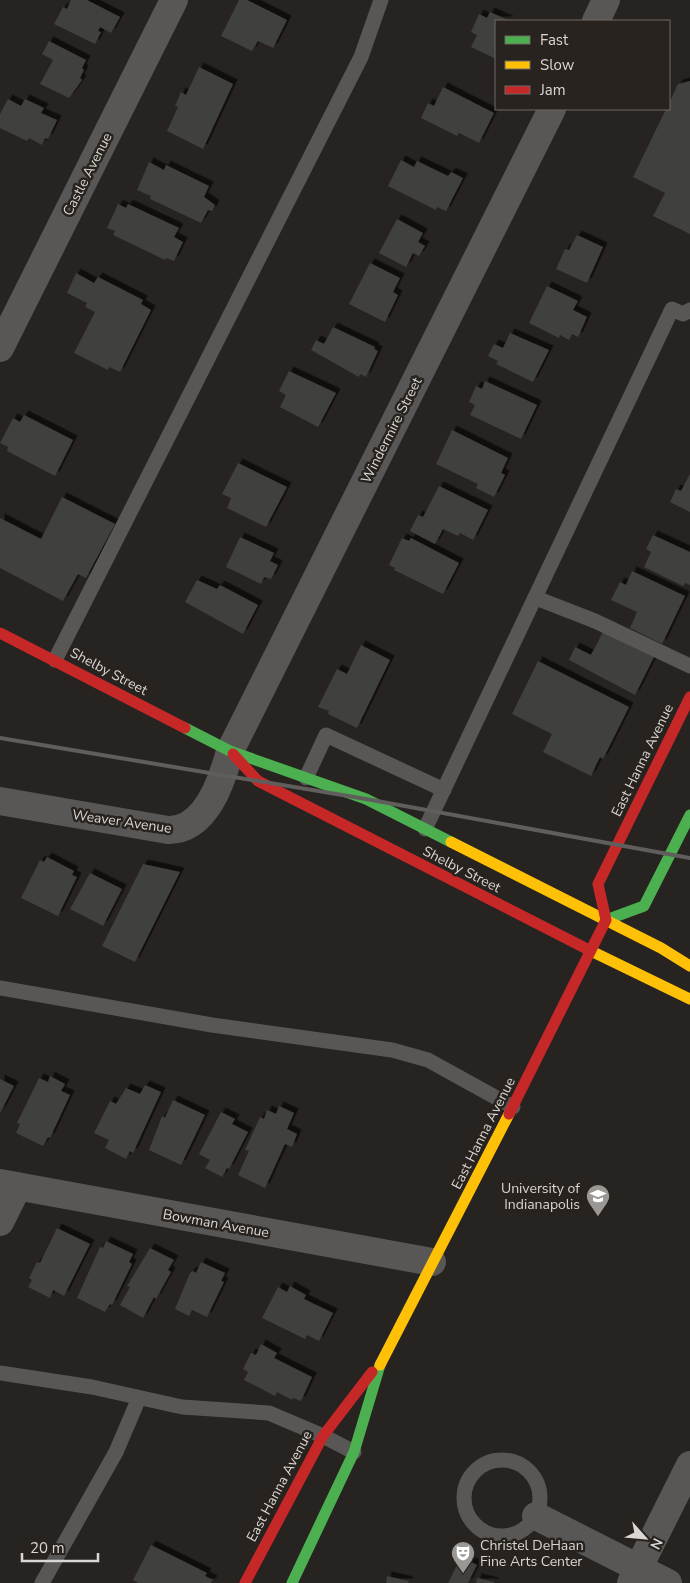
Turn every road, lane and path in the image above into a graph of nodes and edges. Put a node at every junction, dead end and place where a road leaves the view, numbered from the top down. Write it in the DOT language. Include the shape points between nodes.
graph roads {
  1 [pos="174,0"];
  2 [pos="381,0"];
  3 [pos="606,0"];
  4 [pos="596,20"];
  5 [pos="551,110"];
  6 [pos="690,298"];
  7 [pos="686,312"];
  8 [pos="0,348"];
  9 [pos="536,598"];
  10 [pos="0,633"];
  11 [pos="54,660"];
  12 [pos="690,666"];
  13 [pos="690,697"];
  14 [pos="230,751"];
  15 [pos="306,778"];
  16 [pos="444,790"];
  17 [pos="0,801"];
  18 [pos="690,815"];
  19 [pos="425,828"];
  20 [pos="606,920"];
  21 [pos="590,951"];
  22 [pos="690,966"];
  23 [pos="0,988"];
  24 [pos="690,1000"];
  25 [pos="513,1107"];
  26 [pos="9,1185"];
  27 [pos="0,1222"];
  28 [pos="432,1262"];
  29 [pos="382,1359"];
  30 [pos="0,1373"];
  31 [pos="139,1398"];
  32 [pos="323,1436"];
  33 [pos="354,1452"];
  34 [pos="690,1465"];
  35 [pos="536,1516"];
  36 [pos="634,1576"];
  37 [pos="42,1583"];
  38 [pos="245,1583"];
  39 [pos="292,1583"];
  40 [pos="668,1583"];
  1 -- 8 [label="street, Castle Avenue"];
  2 -- 11 [label="lane" via="357,65"];
  3 -- 4 [label="street"];
  5 -- 14 [label="street, Windermire Street"];
  6 -- 7 [label="lane"];
  7 -- 9 [label="lane" via="672,309"];
  9 -- 12 [label="lane"];
  9 -- 16 [label="lane"];
  10 -- 11 [label="main road, Shelby Street"];
  11 -- 14 [label="main road, Shelby Street"];
  13 -- 20 [label="main road, East Hanna Avenue" via="598,884"];
  14 -- 15 [label="main road, Shelby Street"];
  14 -- 17 [label="street, Weaver Avenue" via="223,776 202,814 175,830"];
  14 -- 21 [label="main road, Shelby Street" via="258,781"];
  15 -- 16 [label="lane" via="326,735"];
  15 -- 19 [label="main road, Shelby Street" via="366,799"];
  16 -- 19 [label="lane"];
  18 -- 20 [label="main road" via="644,906"];
  19 -- 20 [label="main road, Shelby Street"];
  20 -- 21 [label="main road, East Hanna Avenue"];
  20 -- 22 [label="main road, Shelby Street"];
  21 -- 24 [label="main road, Shelby Street"];
  21 -- 25 [label="main road, East Hanna Avenue"];
  23 -- 25 [label="lane" via="212,1025 392,1050 428,1060"];
  25 -- 28 [label="main road, East Hanna Avenue"];
  26 -- 27 [label="street"];
  26 -- 28 [label="street, Bowman Avenue"];
  28 -- 29 [label="main road, East Hanna Avenue"];
  29 -- 32 [label="main road, East Hanna Avenue"];
  29 -- 33 [label="main road, East Hanna Avenue"];
  30 -- 31 [label="lane" via="92,1387"];
  31 -- 32 [label="lane" via="182,1407 269,1414"];
  31 -- 37 [label="lane" via="116,1452"];
  32 -- 33 [label="lane"];
  32 -- 38 [label="main road, East Hanna Avenue"];
  33 -- 39 [label="main road, East Hanna Avenue"];
  34 -- 36 [label="street"];
  35 -- 35 [label="lane" via="540,1503 539,1488 534,1475 517,1462 489,1461 468,1479 464,1492 465,1507 470,1520 480,1530 508,1536 527,1527"];
  35 -- 36 [label="street"];
  36 -- 40 [label="street"];
}
